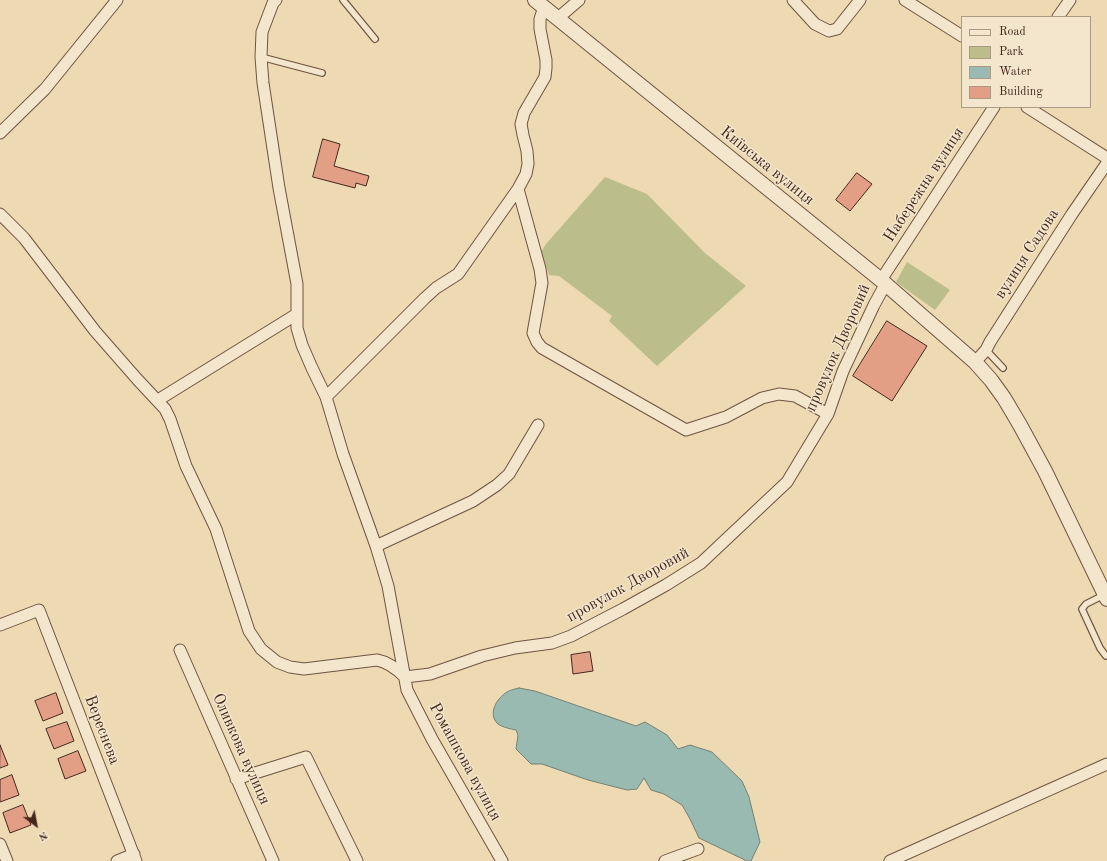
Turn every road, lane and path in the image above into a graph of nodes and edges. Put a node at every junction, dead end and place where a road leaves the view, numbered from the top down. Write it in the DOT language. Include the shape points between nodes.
graph roads {
  1 [pos="117,0"];
  2 [pos="343,0"];
  3 [pos="579,0"];
  4 [pos="793,0"];
  5 [pos="860,0"];
  6 [pos="905,0"];
  7 [pos="1070,0"];
  8 [pos="271,1"];
  9 [pos="540,4"];
  10 [pos="1059,16"];
  11 [pos="558,18"];
  12 [pos="961,35"];
  13 [pos="375,39"];
  14 [pos="261,57"];
  15 [pos="322,73"];
  16 [pos="993,108"];
  17 [pos="1029,108"];
  18 [pos="0,133"];
  19 [pos="1107,158"];
  20 [pos="1107,163"];
  21 [pos="518,189"];
  22 [pos="0,214"];
  23 [pos="883,282"];
  24 [pos="297,314"];
  25 [pos="986,350"];
  26 [pos="975,362"];
  27 [pos="1003,368"];
  28 [pos="326,396"];
  29 [pos="158,400"];
  30 [pos="828,414"];
  31 [pos="538,425"];
  32 [pos="376,546"];
  33 [pos="1106,597"];
  34 [pos="0,625"];
  35 [pos="180,650"];
  36 [pos="1107,656"];
  37 [pos="405,677"];
  38 [pos="1107,764"];
  39 [pos="236,779"];
  40 [pos="0,844"];
  41 [pos="698,849"];
  42 [pos="135,858"];
  43 [pos="896,860"];
  44 [pos="7,861"];
  45 [pos="116,861"];
  46 [pos="273,861"];
  47 [pos="357,861"];
  48 [pos="502,861"];
  49 [pos="665,861"];
  1 -- 18 [label="street" via="45,89"];
  2 -- 13 [label="lane"];
  3 -- 11 [label="street"];
  4 -- 5 [label="street" via="815,24 829,31 837,29"];
  6 -- 12 [label="street"];
  7 -- 10 [label="street"];
  8 -- 14 [label="street, Ромашкова вулиця" via="262,32"];
  9 -- 11 [label="street, Київська вулиця"];
  9 -- 21 [label="street" via="545,77 524,113 521,124 528,164"];
  11 -- 23 [label="street, Київська вулиця"];
  14 -- 15 [label="lane"];
  14 -- 24 [label="street, Ромашкова вулиця" via="279,188 297,284"];
  16 -- 23 [label="street, Набережна вулиця"];
  17 -- 19 [label="street"];
  20 -- 25 [label="street, вулиця Садова"];
  21 -- 28 [label="street" via="458,274 425,298"];
  21 -- 30 [label="street" via="540,269 542,283 533,333 542,348 686,430 726,417 762,398 779,394 796,396"];
  22 -- 29 [label="street" via="24,238 95,331"];
  23 -- 26 [label="street, Київська вулиця"];
  23 -- 30 [label="street, провулок Дворовий" via="843,371"];
  24 -- 28 [label="street, Ромашкова вулиця" via="297,328 302,345"];
  24 -- 29 [label="street"];
  25 -- 26 [label="street, вулиця Садова"];
  25 -- 27 [label="lane"];
  26 -- 33 [label="street, Київська вулиця" via="1004,398 1020,425"];
  28 -- 32 [label="street, Ромашкова вулиця" via="343,454"];
  29 -- 37 [label="street" via="170,419 186,466 216,529 249,631 261,650 277,662 304,669 385,661"];
  30 -- 37 [label="street, провулок Дворовий" via="787,482 701,564 571,636 552,643 482,656 430,674"];
  31 -- 32 [label="street" via="509,474 497,485 473,501"];
  32 -- 37 [label="street, Ромашкова вулиця" via="388,586"];
  33 -- 36 [label="lane" via="1086,604 1082,609 1100,648"];
  34 -- 42 [label="street, Вереснева" via="39,610"];
  35 -- 39 [label="street, Оливкова вулиця"];
  37 -- 48 [label="street, Ромашкова вулиця" via="407,690 432,740"];
  38 -- 43 [label="street"];
  39 -- 46 [label="street, Оливкова вулиця"];
  39 -- 47 [label="street" via="306,757"];
  40 -- 44 [label="street"];
  41 -- 49 [label="street"];
  42 -- 45 [label="street"];
}
